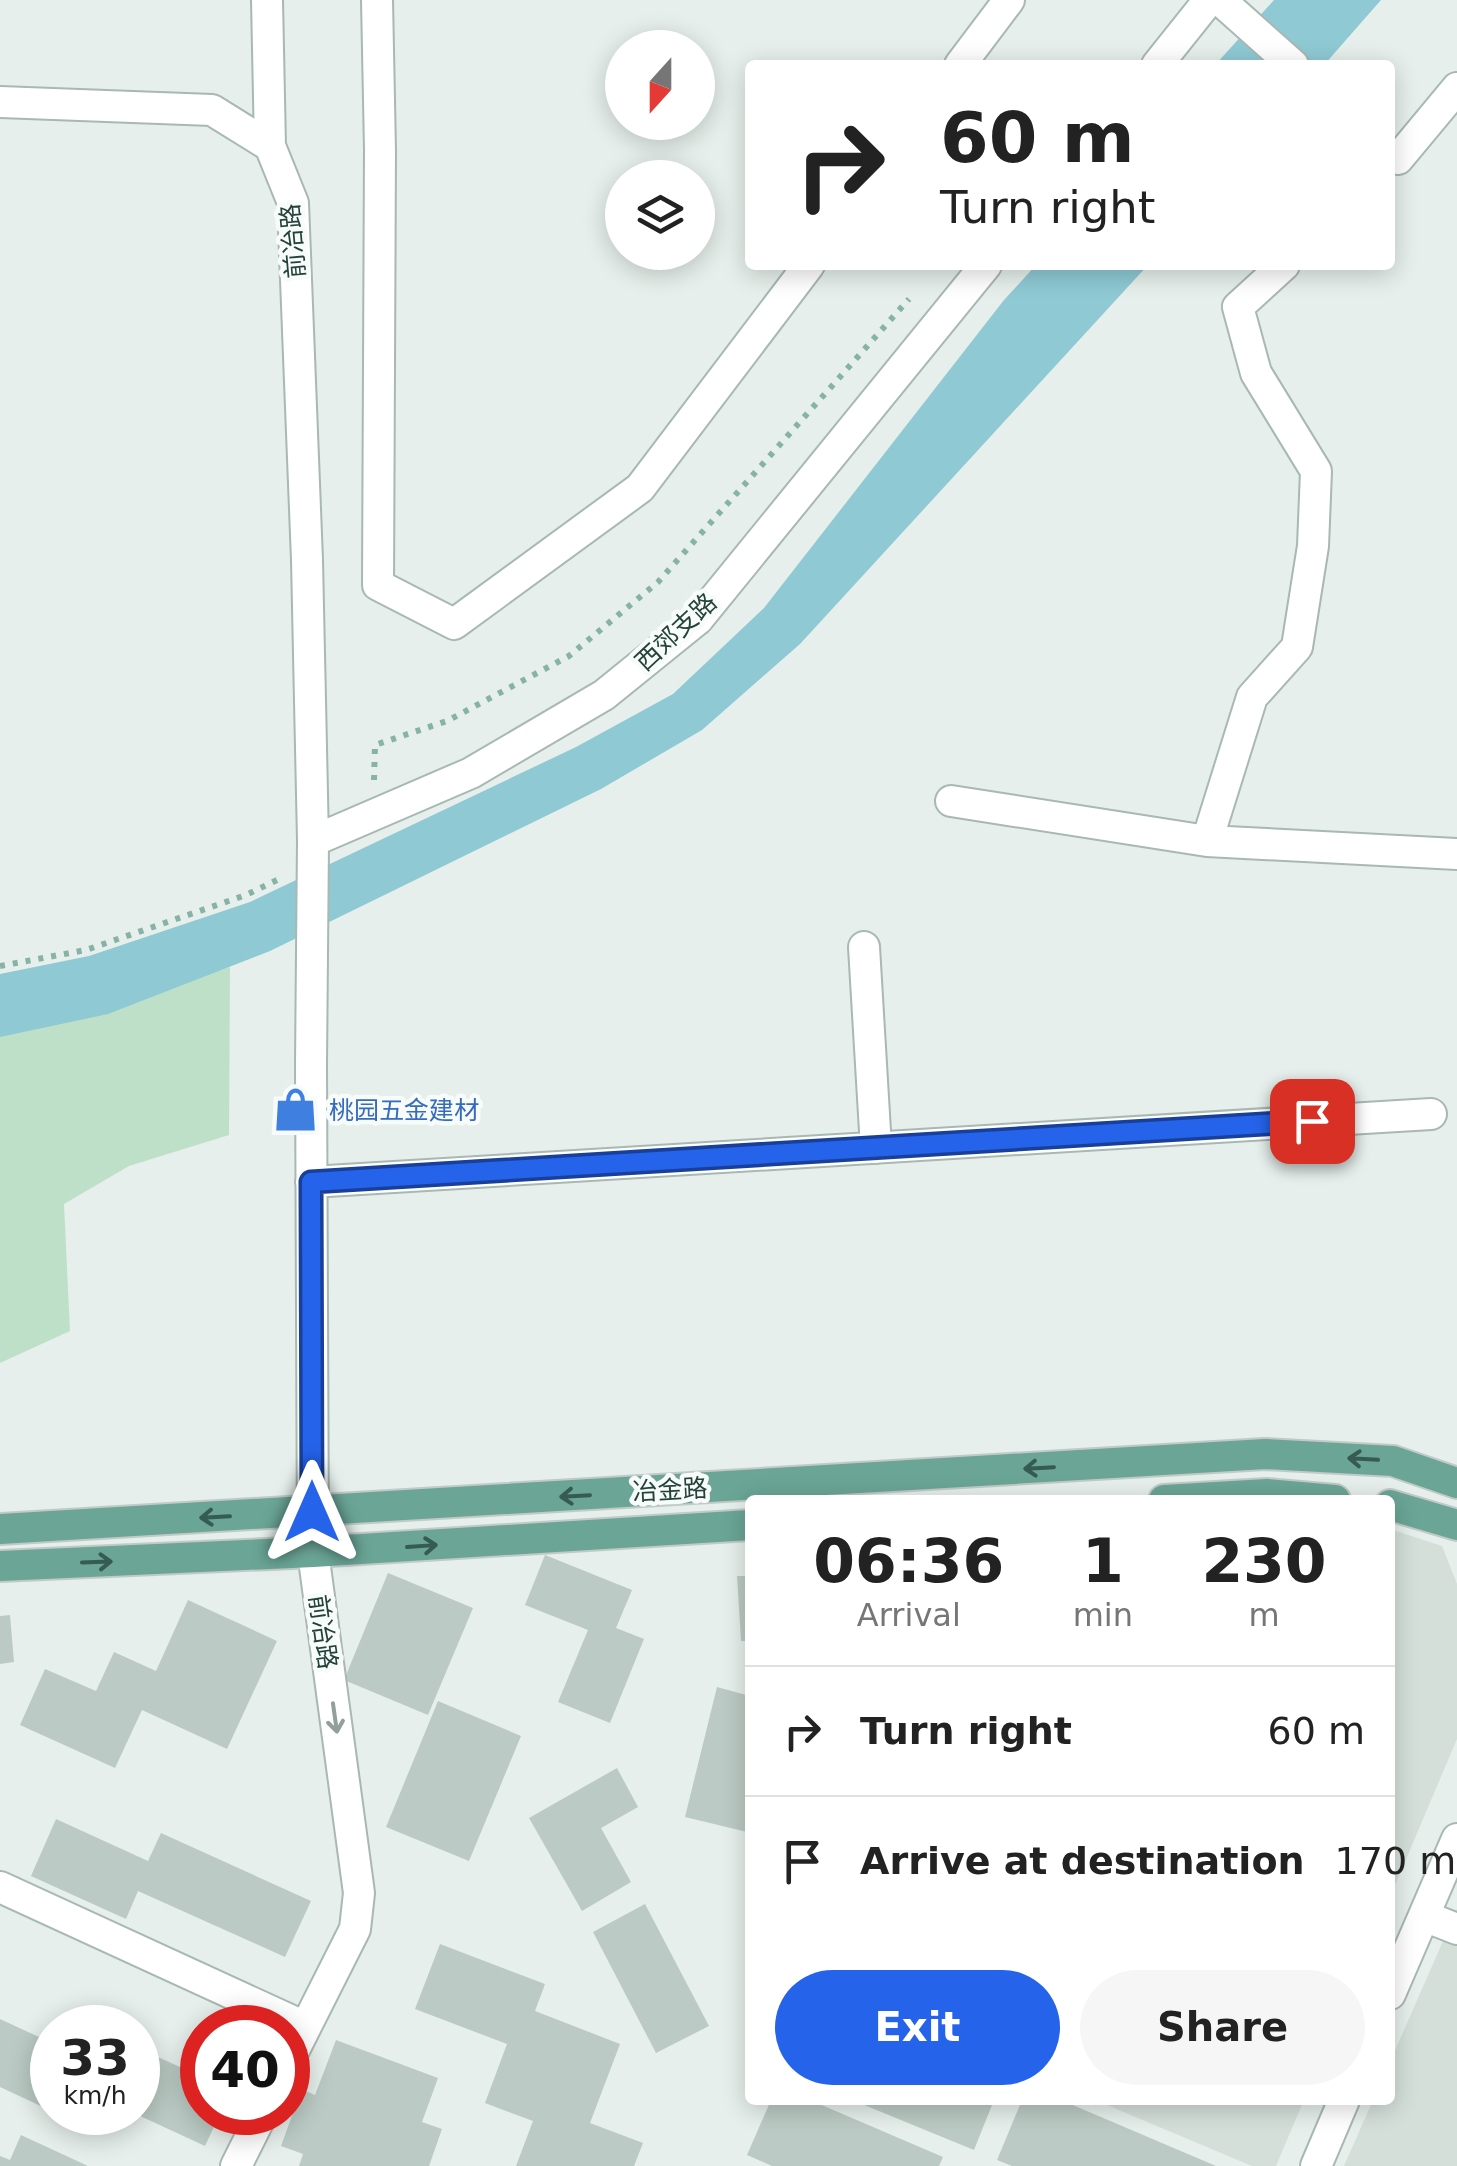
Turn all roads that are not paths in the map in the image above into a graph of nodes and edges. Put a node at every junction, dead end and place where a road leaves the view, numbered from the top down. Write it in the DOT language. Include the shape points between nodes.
graph roads {
  1 [pos="266,0"];
  2 [pos="377,0"];
  3 [pos="1009,0"];
  4 [pos="1209,0"];
  5 [pos="1230,10"];
  6 [pos="964,60"];
  7 [pos="1161,60"];
  8 [pos="1287,60"];
  9 [pos="1457,88"];
  10 [pos="0,102"];
  11 [pos="270,146"];
  12 [pos="1395,157"];
  13 [pos="805,270"];
  14 [pos="982,270"];
  15 [pos="1279,270"];
  16 [pos="952,801"];
  17 [pos="313,841"];
  18 [pos="1207,841"];
  19 [pos="1457,854"];
  20 [pos="864,947"];
  21 [pos="1431,1114"];
  22 [pos="876,1148"];
  23 [pos="311,1182"];
  24 [pos="1457,1483"];
  25 [pos="1250,1495"];
  26 [pos="1278,1495"];
  27 [pos="1395,1506"];
  28 [pos="312,1512"];
  29 [pos="1457,1525"];
  30 [pos="745,1526"];
  31 [pos="0,1530"];
  32 [pos="312,1552"];
  33 [pos="0,1566"];
  34 [pos="1457,1838"];
  35 [pos="0,1887"];
  36 [pos="1424,1916"];
  37 [pos="1457,1929"];
  38 [pos="1395,1983"];
  39 [pos="257,2005"];
  40 [pos="310,2017"];
  41 [pos="1342,2105"];
  42 [pos="252,2135"];
  43 [pos="236,2166"];
  44 [pos="1316,2166"];
  1 -- 11 [label="street"];
  2 -- 13 [label="street" via="378,585 454,624 640,488"];
  3 -- 6 [label="street"];
  4 -- 7 [label="street"];
  5 -- 8 [label="street"];
  9 -- 12 [label="street"];
  10 -- 11 [label="street" via="212,110"];
  11 -- 17 [label="street, 前冶路, bridge" via="293,203"];
  14 -- 17 [label="street, 西郊支路, bridge" via="698,619 604,695 471,773"];
  15 -- 18 [label="street" via="1238,307 1256,373 1316,471 1313,546 1298,647 1252,696"];
  16 -- 18 [label="street"];
  17 -- 23 [label="street, 前冶路, bridge"];
  18 -- 19 [label="street"];
  20 -- 22 [label="street"];
  21 -- 22 [label="street"];
  22 -- 23 [label="street"];
  23 -- 28 [label="street, 前冶路"];
  24 -- 28 [label="main road, 冶金路, one-way" via="1393,1460 1265,1454"];
  25 -- 26 [label="main road"];
  27 -- 29 [label="main road"];
  28 -- 31 [label="main road, 冶金路, one-way"];
  28 -- 32 [label="street, 前冶路"];
  32 -- 30 [label="main road, 冶金路, one-way"];
  33 -- 32 [label="main road, 冶金路, one-way"];
  32 -- 40 [label="street, 前冶路, one-way" via="359,1893 355,1929"];
  34 -- 36 [label="street"];
  35 -- 39 [label="street"];
  36 -- 37 [label="street"];
  36 -- 38 [label="street"];
  41 -- 44 [label="street"];
  42 -- 43 [label="street"];
}
